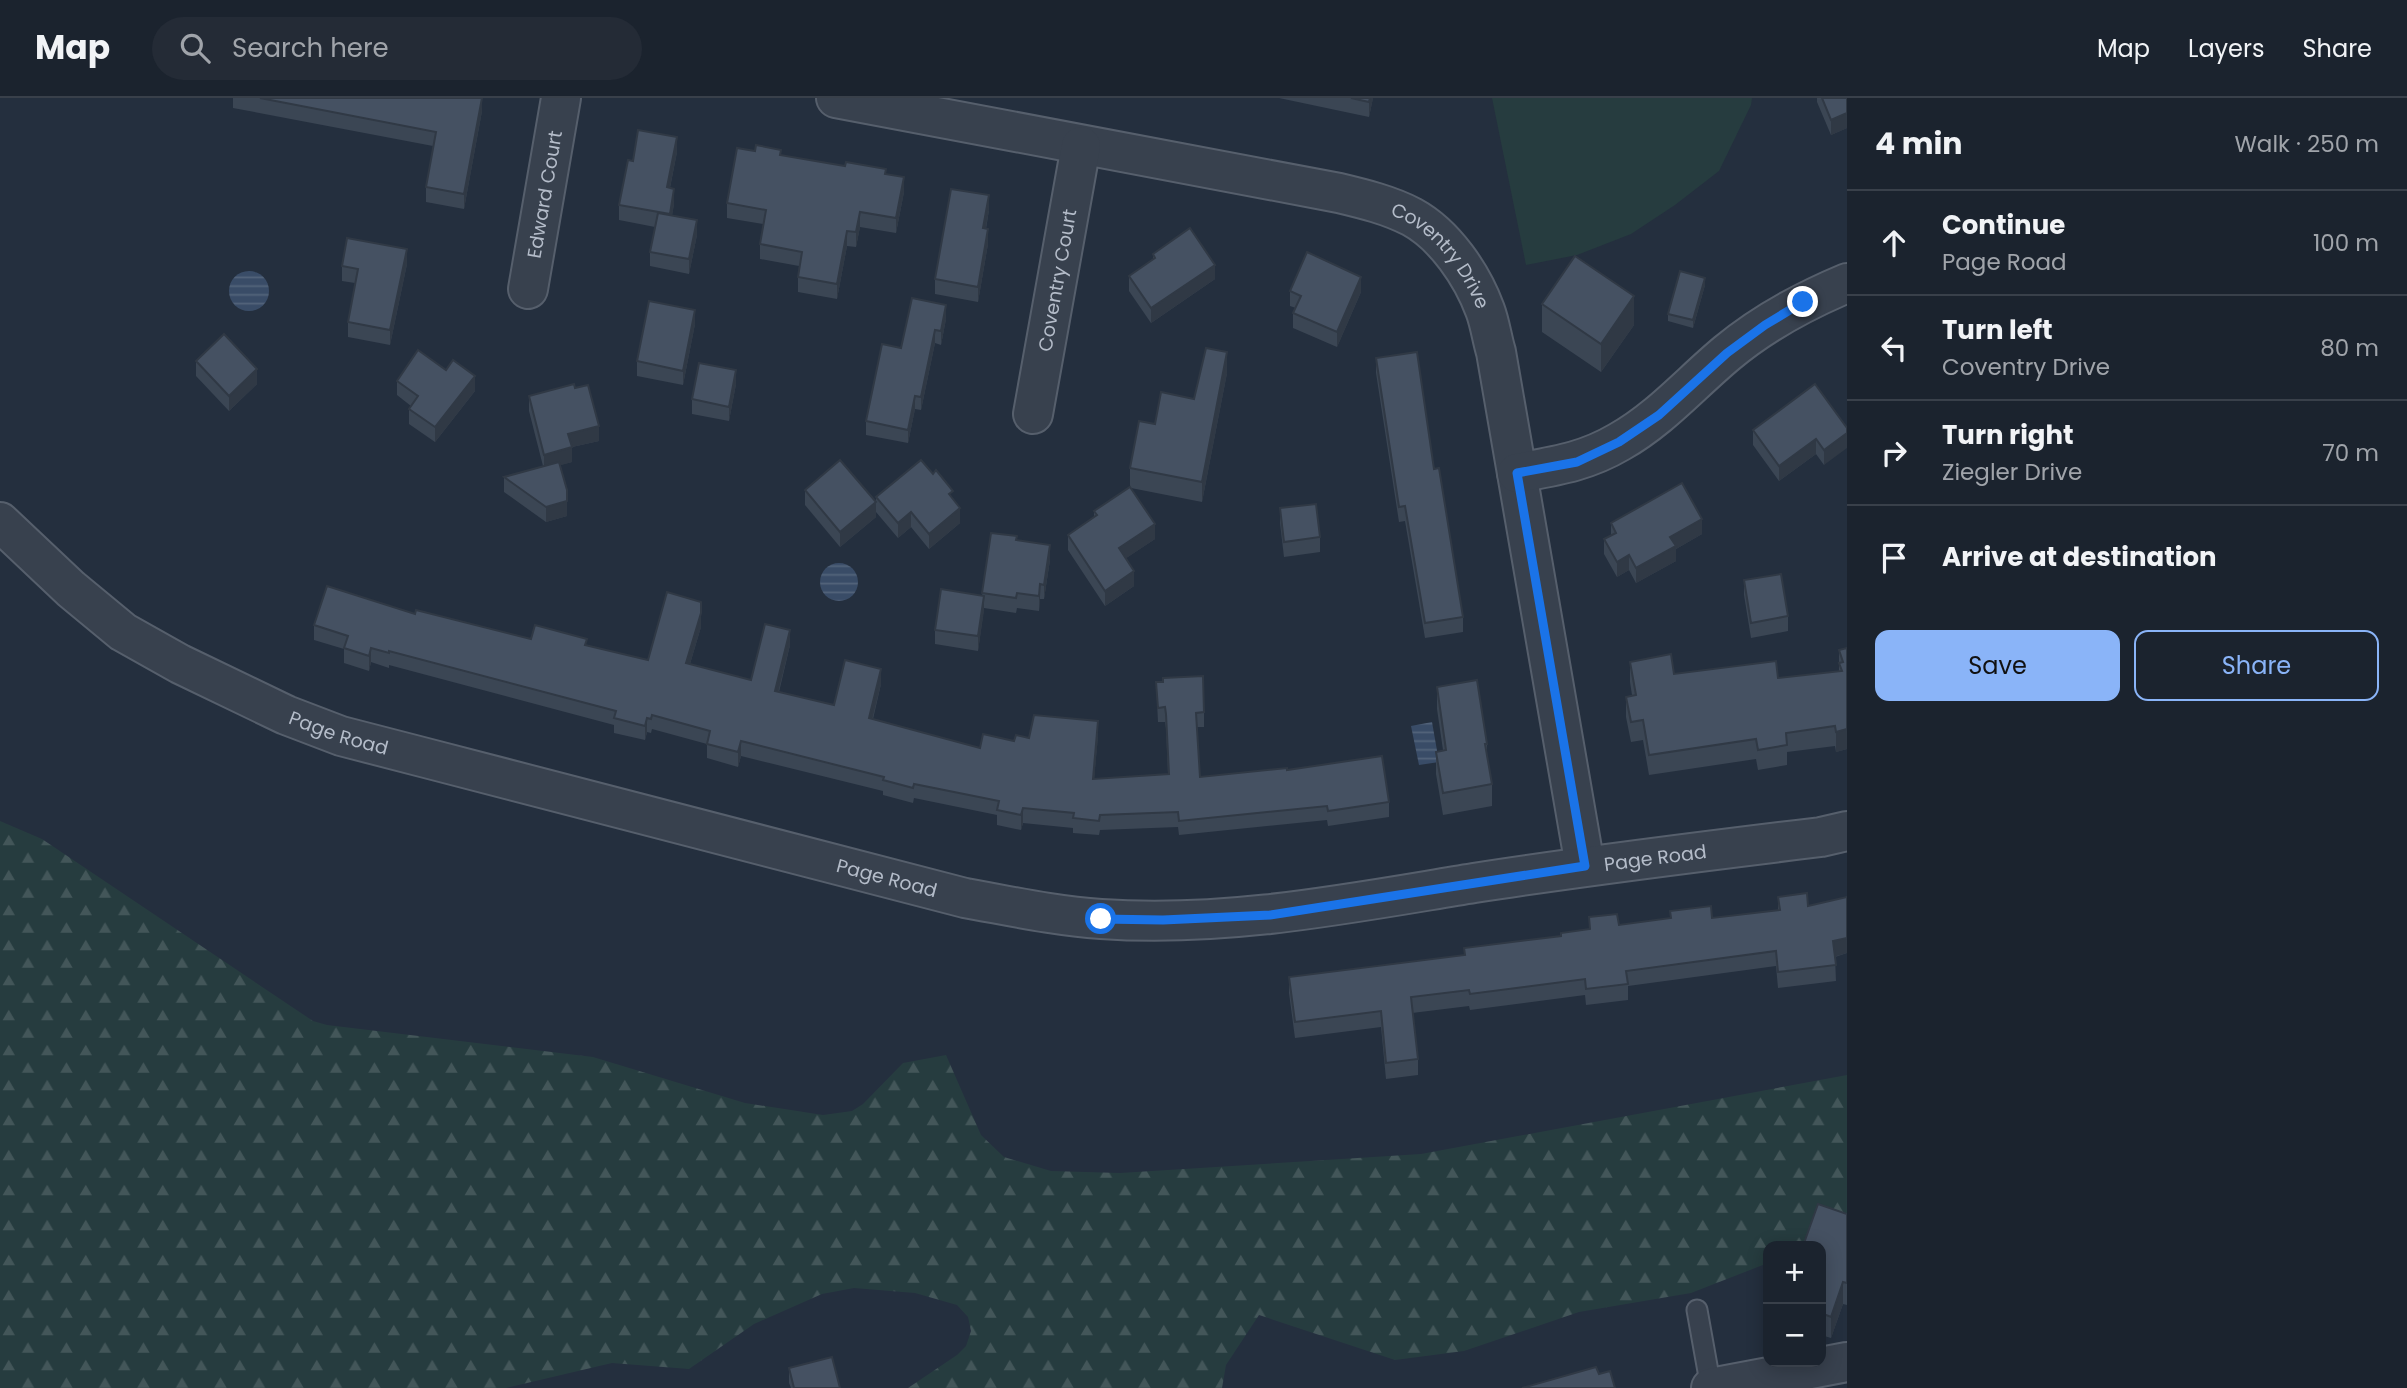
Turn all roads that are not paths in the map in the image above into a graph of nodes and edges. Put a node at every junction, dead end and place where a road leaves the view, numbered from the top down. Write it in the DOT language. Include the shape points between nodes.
graph roads {
  1 [pos="561,98"];
  2 [pos="836,98"];
  3 [pos="1082,146"];
  4 [pos="1847,283"];
  5 [pos="528,289"];
  6 [pos="1033,414"];
  7 [pos="1517,473"];
  8 [pos="0,522"];
  9 [pos="1847,831"];
  10 [pos="1585,866"];
  11 [pos="1697,1310"];
  12 [pos="1847,1362"];
  13 [pos="1711,1388"];
  1 -- 5 [label="street, Edward Court"];
  2 -- 3 [label="street, Coventry Drive"];
  3 -- 6 [label="street, Coventry Court"];
  3 -- 7 [label="street, Coventry Drive" via="1339,193 1380,203 1414,219 1452,254 1486,311"];
  4 -- 7 [label="street" via="1765,325 1659,415 1619,442 1577,462"];
  7 -- 10 [label="street, Coventry Drive"];
  8 -- 10 [label="street, Page Road" via="123,632 286,715 341,736 965,898 1101,919 1256,916"];
  9 -- 10 [label="street, Page Road"];
  11 -- 13 [label="lane"];
  12 -- 13 [label="street"];
}
